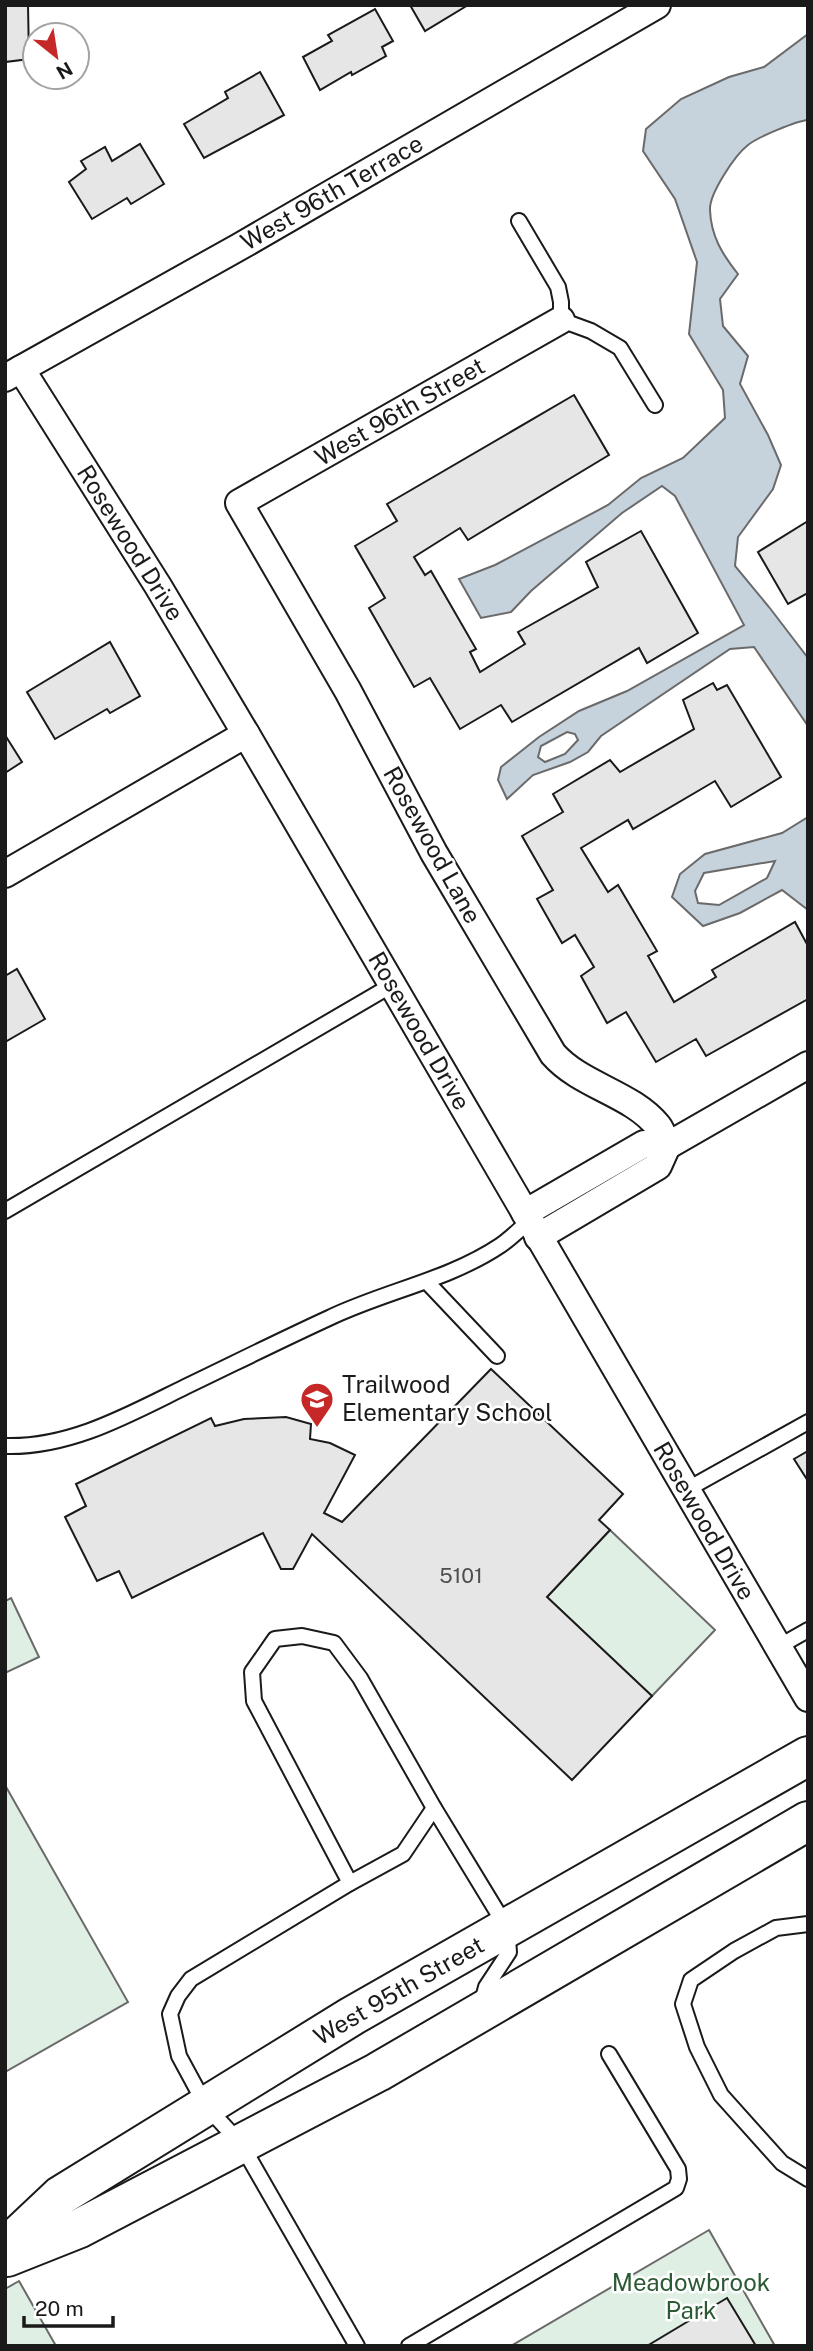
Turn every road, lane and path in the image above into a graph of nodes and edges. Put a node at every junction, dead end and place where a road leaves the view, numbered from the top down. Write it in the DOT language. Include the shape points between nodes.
graph roads {
  1 [pos="657,5"];
  2 [pos="519,221"];
  3 [pos="561,320"];
  4 [pos="13,373"];
  5 [pos="655,405"];
  6 [pos="239,503"];
  7 [pos="246,734"];
  8 [pos="5,874"];
  9 [pos="392,985"];
  10 [pos="808,1065"];
  11 [pos="667,1146"];
  12 [pos="5,1211"];
  13 [pos="531,1223"];
  14 [pos="427,1282"];
  15 [pos="497,1356"];
  16 [pos="808,1422"];
  17 [pos="5,1446"];
  18 [pos="687,1490"];
  19 [pos="808,1630"];
  20 [pos="778,1647"];
  21 [pos="808,1698"];
  22 [pos="808,1756"];
  23 [pos="434,1808"];
  24 [pos="808,1821"];
  25 [pos="350,1883"];
  26 [pos="808,1924"];
  27 [pos="507,1928"];
  28 [pos="479,2014"];
  29 [pos="609,2054"];
  30 [pos="206,2106"];
  31 [pos="241,2144"];
  32 [pos="808,2179"];
  33 [pos="5,2248"];
  34 [pos="5,2258"];
  35 [pos="356,2346"];
  36 [pos="409,2346"];
  1 -- 4 [label="street, West 96th Terrace"];
  2 -- 3 [label="lane" via="558,288"];
  3 -- 5 [label="lane" via="620,348"];
  3 -- 6 [label="street, West 96th Street"];
  4 -- 7 [label="street, Rosewood Drive" via="158,586"];
  6 -- 11 [label="street, Rosewood Lane" via="552,1054 564,1067 643,1112 659,1127"];
  7 -- 8 [label="street"];
  7 -- 9 [label="street, Rosewood Drive"];
  9 -- 12 [label="lane"];
  9 -- 13 [label="street, Rosewood Drive"];
  10 -- 11 [label="street"];
  11 -- 13 [label="street" via="658,1166"];
  13 -- 14 [label="lane" via="474,1261"];
  13 -- 18 [label="street, Rosewood Drive"];
  14 -- 15 [label="lane"];
  14 -- 17 [label="lane" via="333,1316 75,1438 30,1447"];
  16 -- 18 [label="lane"];
  18 -- 20 [label="street, Rosewood Drive"];
  19 -- 20 [label="lane"];
  20 -- 21 [label="street, Rosewood Drive"];
  22 -- 27 [label="main road, West 95th Street"];
  23 -- 25 [label="lane" via="403,1854"];
  23 -- 25 [label="lane" via="360,1678 334,1643 302,1636 275,1639 252,1672 254,1701"];
  23 -- 27 [label="lane"];
  24 -- 28 [label="main road"];
  25 -- 30 [label="lane" via="191,1979 178,1996 170,2014 179,2056"];
  26 -- 32 [label="lane" via="776,1928 734,1951 691,1980 683,2004 697,2047 721,2095 782,2163"];
  27 -- 28 [label="lane" via="509,1952 486,1987"];
  27 -- 30 [label="main road, West 95th Street"];
  28 -- 31 [label="main road"];
  29 -- 36 [label="lane" via="678,2169 676,2188"];
  30 -- 31 [label="lane"];
  30 -- 33 [label="main road, West 95th Street" via="60,2196"];
  31 -- 34 [label="main road" via="80,2228"];
  31 -- 35 [label="lane"];
}
